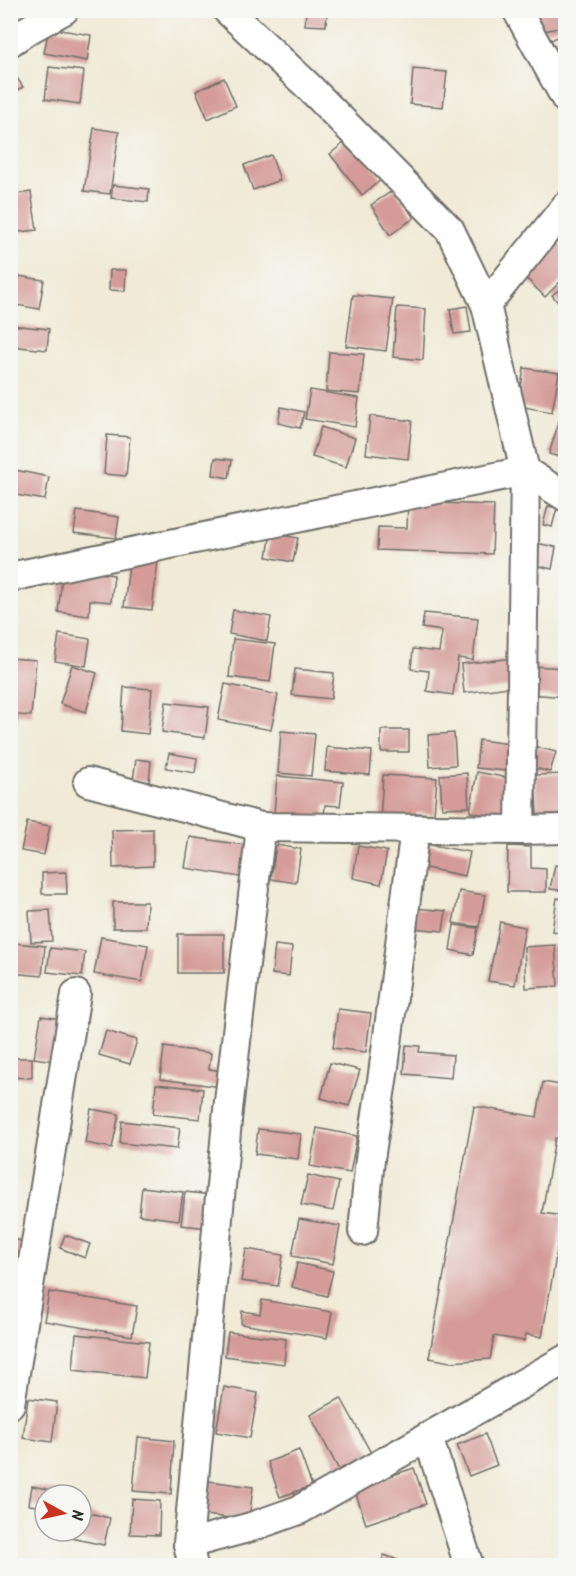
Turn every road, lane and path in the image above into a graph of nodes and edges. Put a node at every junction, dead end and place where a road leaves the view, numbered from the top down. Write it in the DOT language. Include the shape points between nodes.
graph roads {
  1 [pos="64,10"];
  2 [pos="227,10"];
  3 [pos="517,10"];
  4 [pos="18,28"];
  5 [pos="566,99"];
  6 [pos="566,206"];
  7 [pos="486,305"];
  8 [pos="525,471"];
  9 [pos="566,497"];
  10 [pos="10,577"];
  11 [pos="88,782"];
  12 [pos="261,827"];
  13 [pos="415,829"];
  14 [pos="566,829"];
  15 [pos="520,830"];
  16 [pos="76,994"];
  17 [pos="363,1231"];
  18 [pos="562,1368"];
  19 [pos="10,1404"];
  20 [pos="428,1437"];
  21 [pos="190,1555"];
  22 [pos="469,1566"];
  1 -- 4 [label="street"];
  2 -- 7 [label="street" via="450,230"];
  3 -- 5 [label="street"];
  6 -- 7 [label="street"];
  7 -- 8 [label="street"];
  8 -- 9 [label="street"];
  8 -- 10 [label="street"];
  8 -- 15 [label="street"];
  11 -- 12 [label="street"];
  12 -- 13 [label="street"];
  12 -- 21 [label="street" via="228,1110"];
  13 -- 15 [label="street"];
  13 -- 17 [label="street"];
  14 -- 15 [label="street"];
  16 -- 19 [label="street"];
  18 -- 20 [label="street"];
  20 -- 21 [label="street" via="298,1510"];
  20 -- 22 [label="street"];
}
